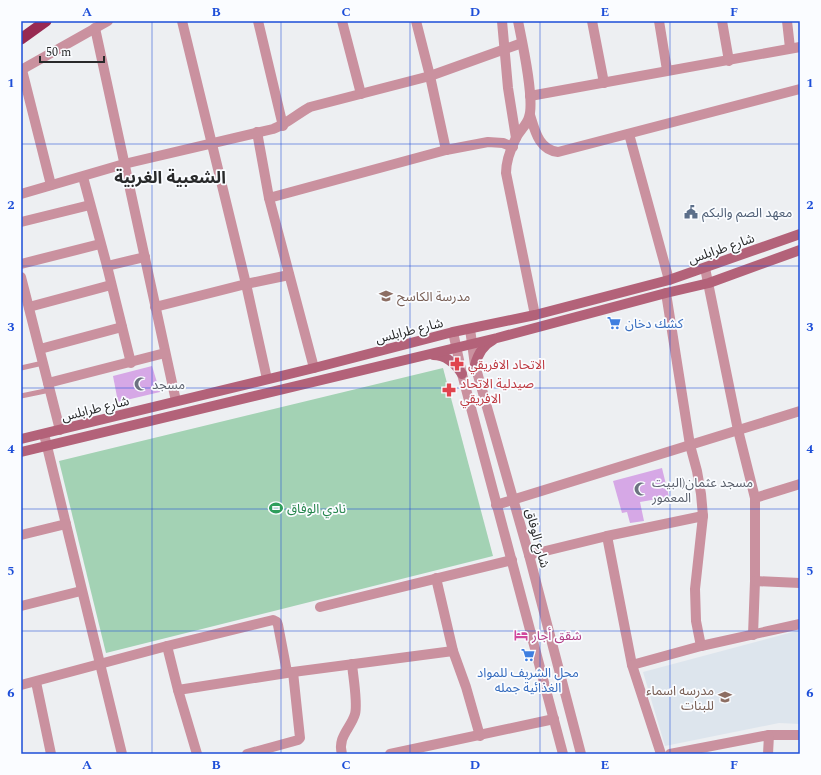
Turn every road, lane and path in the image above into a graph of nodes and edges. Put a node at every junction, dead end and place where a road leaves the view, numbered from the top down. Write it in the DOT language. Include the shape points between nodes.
graph roads {
  1 [pos="46,21"];
  2 [pos="108,21"];
  3 [pos="182,21"];
  4 [pos="258,21"];
  5 [pos="342,21"];
  6 [pos="416,21"];
  7 [pos="502,21"];
  8 [pos="518,21"];
  9 [pos="592,21"];
  10 [pos="659,21"];
  11 [pos="722,21"];
  12 [pos="787,21"];
  13 [pos="95,28"];
  14 [pos="21,39"];
  15 [pos="522,44"];
  16 [pos="795,48"];
  17 [pos="505,49"];
  18 [pos="729,61"];
  19 [pos="21,70"];
  20 [pos="667,70"];
  21 [pos="430,76"];
  22 [pos="604,83"];
  23 [pos="800,89"];
  24 [pos="361,94"];
  25 [pos="530,96"];
  26 [pos="530,115"];
  27 [pos="283,126"];
  28 [pos="257,132"];
  29 [pos="629,134"];
  30 [pos="514,143"];
  31 [pos="211,144"];
  32 [pos="446,150"];
  33 [pos="124,164"];
  34 [pos="83,177"];
  35 [pos="51,185"];
  36 [pos="21,194"];
  37 [pos="269,198"];
  38 [pos="90,205"];
  39 [pos="21,222"];
  40 [pos="800,234"];
  41 [pos="100,244"];
  42 [pos="800,250"];
  43 [pos="145,257"];
  44 [pos="21,264"];
  45 [pos="107,266"];
  46 [pos="705,268"];
  47 [pos="289,275"];
  48 [pos="21,277"];
  49 [pos="668,280"];
  50 [pos="709,283"];
  51 [pos="246,284"];
  52 [pos="111,285"];
  53 [pos="666,293"];
  54 [pos="29,307"];
  55 [pos="156,307"];
  56 [pos="535,315"];
  57 [pos="122,327"];
  58 [pos="470,329"];
  59 [pos="453,332"];
  60 [pos="497,338"];
  61 [pos="472,343"];
  62 [pos="456,348"];
  63 [pos="40,349"];
  64 [pos="165,353"];
  65 [pos="431,354"];
  66 [pos="131,362"];
  67 [pos="43,363"];
  68 [pos="475,365"];
  69 [pos="21,368"];
  70 [pos="314,368"];
  71 [pos="462,374"];
  72 [pos="267,379"];
  73 [pos="49,386"];
  74 [pos="21,396"];
  75 [pos="176,401"];
  76 [pos="800,411"];
  77 [pos="60,430"];
  78 [pos="738,430"];
  79 [pos="44,434"];
  80 [pos="21,439"];
  81 [pos="47,445"];
  82 [pos="690,445"];
  83 [pos="21,452"];
  84 [pos="800,484"];
  85 [pos="755,498"];
  86 [pos="513,499"];
  87 [pos="496,505"];
  88 [pos="702,516"];
  89 [pos="66,524"];
  90 [pos="21,535"];
  91 [pos="607,536"];
  92 [pos="529,555"];
  93 [pos="512,560"];
  94 [pos="436,578"];
  95 [pos="755,581"];
  96 [pos="800,583"];
  97 [pos="81,591"];
  98 [pos="21,606"];
  99 [pos="320,607"];
  100 [pos="800,624"];
  101 [pos="753,636"];
  102 [pos="167,646"];
  103 [pos="701,646"];
  104 [pos="453,651"];
  105 [pos="352,664"];
  106 [pos="632,664"];
  107 [pos="100,665"];
  108 [pos="290,672"];
  109 [pos="36,682"];
  110 [pos="21,685"];
  111 [pos="178,690"];
  112 [pos="554,719"];
  113 [pos="769,735"];
  114 [pos="800,735"];
  115 [pos="480,736"];
  116 [pos="51,754"];
  117 [pos="122,754"];
  118 [pos="197,754"];
  119 [pos="247,754"];
  120 [pos="342,754"];
  121 [pos="390,754"];
  122 [pos="562,754"];
  123 [pos="581,754"];
  124 [pos="661,754"];
  125 [pos="670,754"];
  126 [pos="768,754"];
  1 -- 14 [label="highway"];
  2 -- 13 [label="street"];
  3 -- 31 [label="street"];
  4 -- 27 [label="street"];
  5 -- 24 [label="street"];
  6 -- 21 [label="street"];
  7 -- 17 [label="street"];
  8 -- 15 [label="street"];
  9 -- 22 [label="street"];
  10 -- 20 [label="street"];
  11 -- 18 [label="street"];
  12 -- 16 [label="street"];
  13 -- 19 [label="street"];
  13 -- 33 [label="street"];
  15 -- 17 [label="street"];
  15 -- 25 [label="street"];
  16 -- 18 [label="street"];
  17 -- 21 [label="street"];
  17 -- 30 [label="street"];
  18 -- 20 [label="street"];
  19 -- 35 [label="street"];
  20 -- 22 [label="street"];
  21 -- 24 [label="street"];
  21 -- 32 [label="street"];
  22 -- 25 [label="street"];
  23 -- 29 [label="street"];
  24 -- 27 [label="street" via="310,107"];
  25 -- 26 [label="street"];
  26 -- 29 [label="street" via="536,136 541,144 552,151 558,152"];
  26 -- 30 [label="street"];
  27 -- 28 [label="street"];
  28 -- 31 [label="street"];
  28 -- 37 [label="street"];
  29 -- 49 [label="street"];
  30 -- 32 [label="street" via="488,142"];
  30 -- 56 [label="street" via="506,166 506,183"];
  31 -- 33 [label="street"];
  31 -- 51 [label="street"];
  32 -- 37 [label="street"];
  33 -- 34 [label="street"];
  33 -- 43 [label="street"];
  34 -- 35 [label="street"];
  34 -- 38 [label="street"];
  35 -- 36 [label="street"];
  37 -- 47 [label="street"];
  38 -- 39 [label="street"];
  38 -- 41 [label="street"];
  40 -- 46 [label="main road, شارع طرابلس"];
  41 -- 44 [label="street"];
  41 -- 45 [label="street"];
  42 -- 50 [label="main road, شارع طرابلس"];
  43 -- 45 [label="street"];
  43 -- 55 [label="street"];
  45 -- 52 [label="street"];
  46 -- 49 [label="main road, شارع طرابلس"];
  46 -- 50 [label="street"];
  47 -- 51 [label="street"];
  47 -- 70 [label="street"];
  48 -- 54 [label="street"];
  49 -- 56 [label="main road, شارع طرابلس"];
  50 -- 53 [label="main road, شارع طرابلس"];
  50 -- 78 [label="street"];
  51 -- 55 [label="street"];
  51 -- 72 [label="street"];
  52 -- 54 [label="street"];
  52 -- 57 [label="street"];
  53 -- 60 [label="main road, شارع طرابلس"];
  53 -- 82 [label="street"];
  54 -- 63 [label="street"];
  55 -- 64 [label="street"];
  56 -- 58 [label="main road, شارع طرابلس"];
  57 -- 63 [label="street"];
  57 -- 66 [label="street"];
  58 -- 59 [label="main road, شارع طرابلس"];
  58 -- 61 [label="street, شارع الوفاق"];
  59 -- 62 [label="street"];
  59 -- 70 [label="main road, شارع طرابلس"];
  60 -- 61 [label="main road, شارع طرابلس"];
  60 -- 68 [label="main road" via="485,345"];
  61 -- 62 [label="main road, شارع طرابلس"];
  61 -- 68 [label="street, شارع الوفاق"];
  62 -- 65 [label="main road, شارع طرابلس"];
  62 -- 71 [label="street"];
  63 -- 67 [label="street"];
  64 -- 66 [label="street"];
  64 -- 75 [label="street"];
  65 -- 71 [label="main road" via="444,356"];
  65 -- 81 [label="main road, شارع طرابلس"];
  66 -- 73 [label="street"];
  67 -- 69 [label="lane"];
  67 -- 73 [label="street"];
  68 -- 86 [label="street, شارع الوفاق"];
  70 -- 72 [label="main road, شارع طرابلس"];
  71 -- 87 [label="street"];
  72 -- 75 [label="main road, شارع طرابلس"];
  73 -- 74 [label="lane"];
  73 -- 77 [label="street"];
  75 -- 77 [label="main road, شارع طرابلس"];
  76 -- 78 [label="street"];
  77 -- 79 [label="main road, شارع طرابلس"];
  78 -- 82 [label="street"];
  78 -- 85 [label="street"];
  79 -- 80 [label="main road, شارع طرابلس"];
  79 -- 81 [label="street"];
  81 -- 83 [label="main road, شارع طرابلس"];
  81 -- 89 [label="street"];
  82 -- 86 [label="street"];
  82 -- 88 [label="street" via="699,482"];
  84 -- 85 [label="street"];
  85 -- 95 [label="street"];
  86 -- 87 [label="street"];
  86 -- 92 [label="street, شارع الوفاق"];
  87 -- 93 [label="street"];
  88 -- 91 [label="street"];
  88 -- 103 [label="street" via="695,589 696,621"];
  89 -- 90 [label="street"];
  89 -- 97 [label="street"];
  91 -- 92 [label="street"];
  91 -- 106 [label="street"];
  92 -- 123 [label="street, شارع الوفاق"];
  93 -- 94 [label="street"];
  93 -- 112 [label="street"];
  94 -- 99 [label="street"];
  94 -- 104 [label="street"];
  95 -- 96 [label="street"];
  95 -- 101 [label="street"];
  97 -- 98 [label="street"];
  97 -- 107 [label="street"];
  100 -- 101 [label="street"];
  101 -- 103 [label="street"];
  102 -- 107 [label="street"];
  102 -- 108 [label="street" via="276,620"];
  102 -- 111 [label="street"];
  103 -- 106 [label="street"];
  104 -- 105 [label="street"];
  104 -- 115 [label="street"];
  105 -- 108 [label="street"];
  105 -- 120 [label="street" via="356,709 353,720 344,733"];
  106 -- 124 [label="street"];
  107 -- 109 [label="street"];
  107 -- 117 [label="street"];
  108 -- 111 [label="street"];
  108 -- 119 [label="street" via="300,738"];
  109 -- 110 [label="street"];
  109 -- 116 [label="street"];
  111 -- 118 [label="street"];
  112 -- 115 [label="street"];
  112 -- 122 [label="street"];
  113 -- 114 [label="street"];
  113 -- 125 [label="street"];
  113 -- 126 [label="street"];
  115 -- 121 [label="street"];
}
